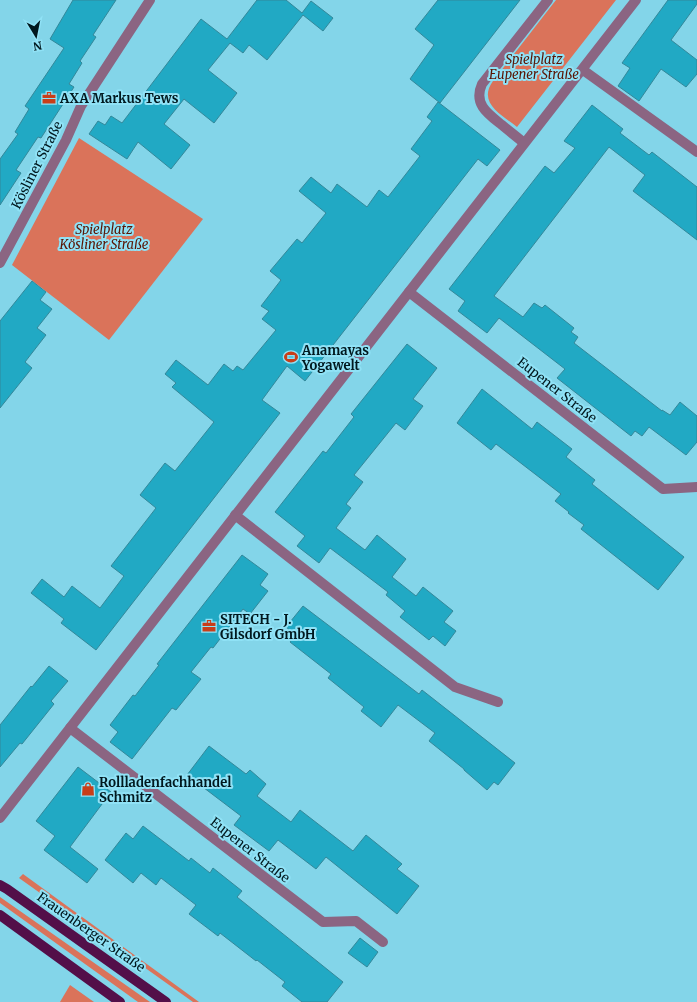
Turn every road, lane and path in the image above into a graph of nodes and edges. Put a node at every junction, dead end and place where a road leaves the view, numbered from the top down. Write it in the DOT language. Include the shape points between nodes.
graph roads {
  1 [pos="150,0"];
  2 [pos="548,0"];
  3 [pos="636,0"];
  4 [pos="583,70"];
  5 [pos="524,143"];
  6 [pos="697,152"];
  7 [pos="0,263"];
  8 [pos="409,292"];
  9 [pos="697,486"];
  10 [pos="235,515"];
  11 [pos="498,702"];
  12 [pos="70,728"];
  13 [pos="0,818"];
  14 [pos="0,885"];
  15 [pos="0,915"];
  16 [pos="383,942"];
  17 [pos="120,1002"];
  18 [pos="166,1002"];
  1 -- 7 [label="street, Kösliner Straße" via="81,106 66,140"];
  2 -- 5 [label="street" via="482,84 479,94 482,106 488,114"];
  3 -- 4 [label="street"];
  4 -- 5 [label="street"];
  4 -- 6 [label="street"];
  5 -- 8 [label="street"];
  8 -- 9 [label="street, Eupener Straße" via="664,488"];
  8 -- 10 [label="street"];
  10 -- 11 [label="street" via="455,687"];
  10 -- 12 [label="street"];
  12 -- 13 [label="street"];
  12 -- 16 [label="street, Eupener Straße" via="322,922 356,921"];
  14 -- 18 [label="main road, Frauenberger Straße"];
  15 -- 17 [label="main road"];
}
